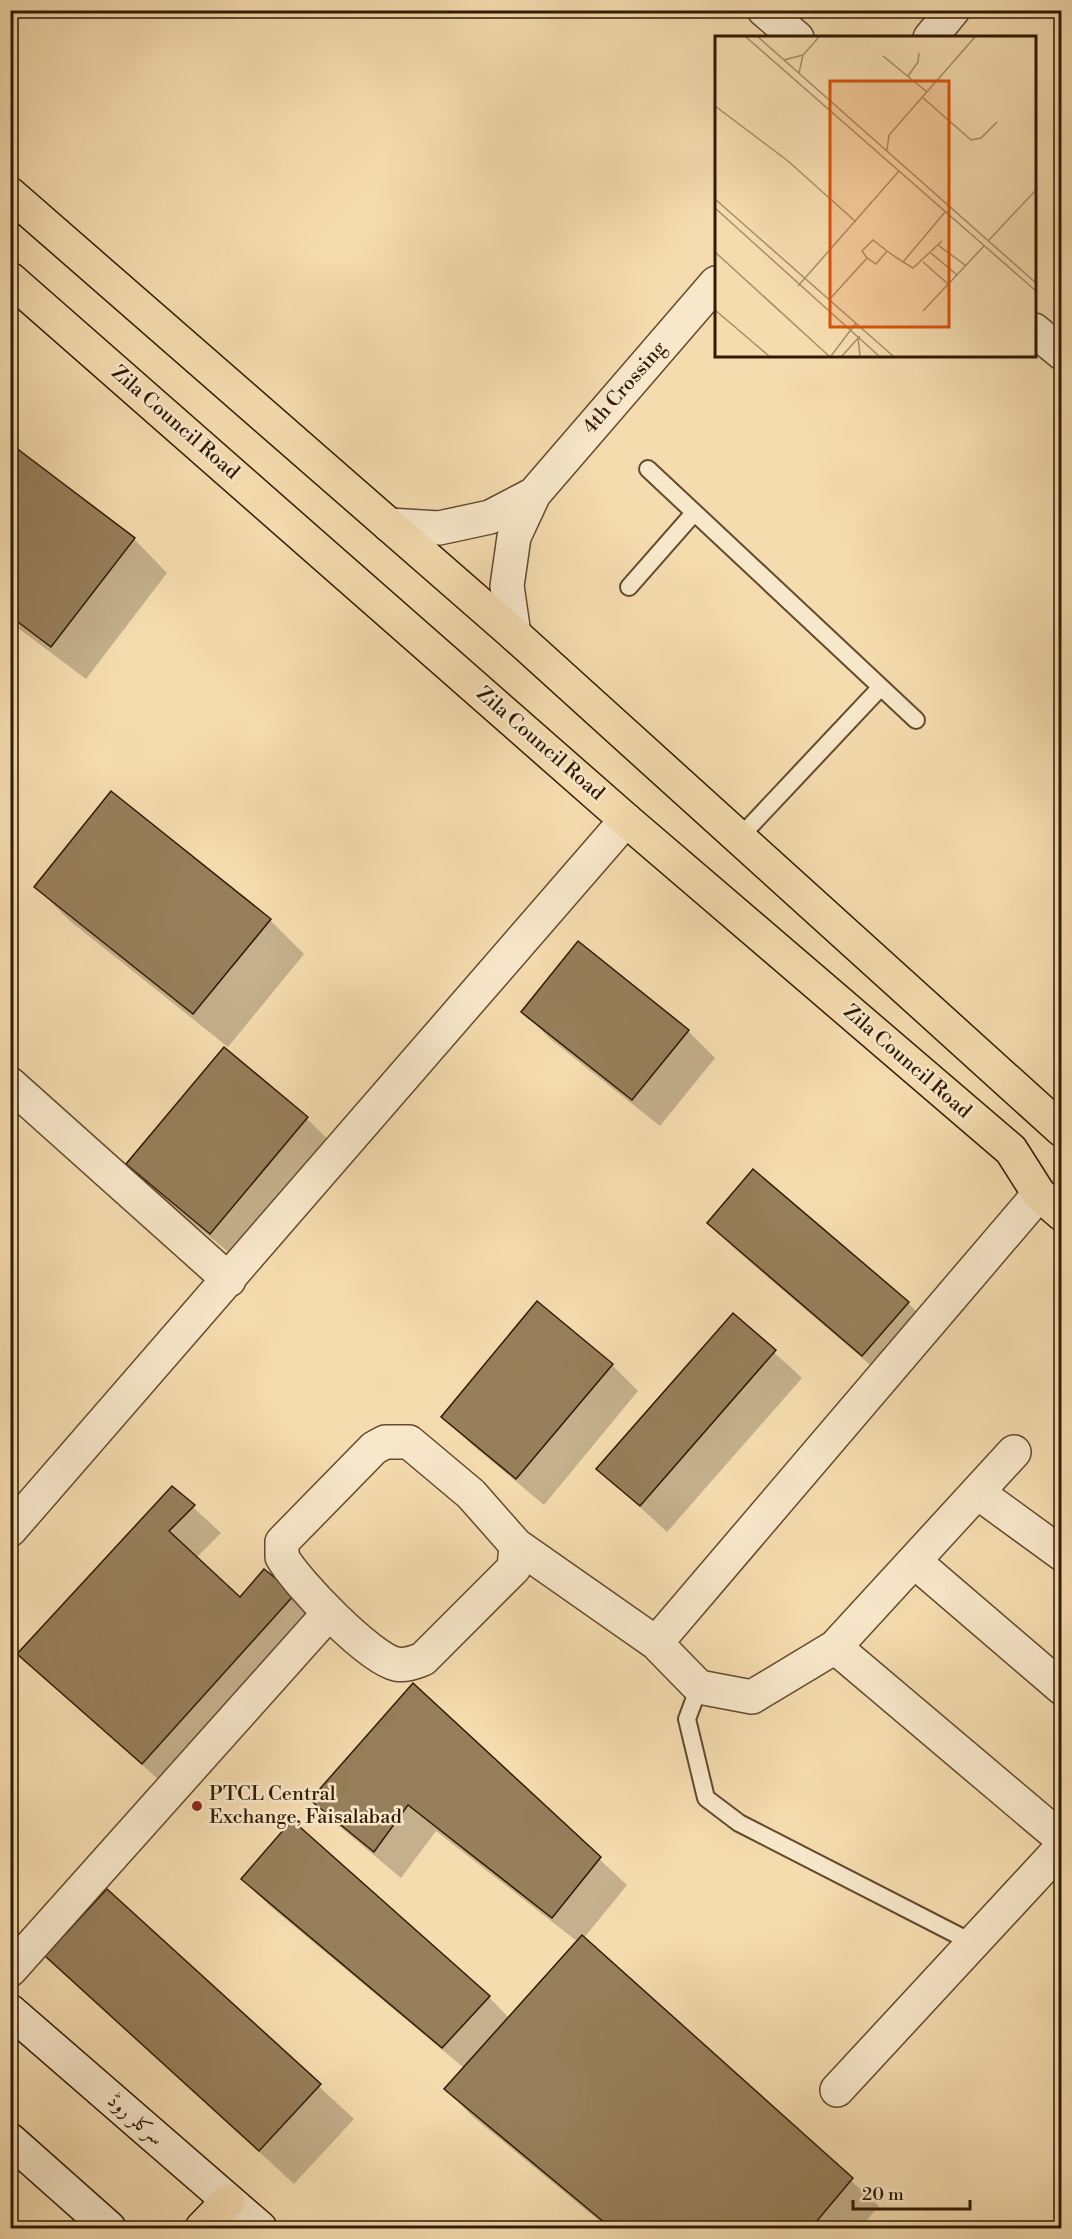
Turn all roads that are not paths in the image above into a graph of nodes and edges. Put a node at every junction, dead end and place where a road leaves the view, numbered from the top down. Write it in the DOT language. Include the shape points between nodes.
graph roads {
  1 [pos="764,10"];
  2 [pos="953,10"];
  3 [pos="795,36"];
  4 [pos="932,36"];
  5 [pos="10,194"];
  6 [pos="10,279"];
  7 [pos="715,285"];
  8 [pos="1036,331"];
  9 [pos="1062,354"];
  10 [pos="648,469"];
  11 [pos="534,494"];
  12 [pos="694,513"];
  13 [pos="389,525"];
  14 [pos="629,587"];
  15 [pos="514,634"];
  16 [pos="880,688"];
  17 [pos="916,720"];
  18 [pos="626,820"];
  19 [pos="738,839"];
  20 [pos="10,1084"];
  21 [pos="1062,1130"];
  22 [pos="1050,1204"];
  23 [pos="229,1280"];
  24 [pos="1014,1452"];
  25 [pos="977,1492"];
  26 [pos="10,1530"];
  27 [pos="516,1545"];
  28 [pos="1062,1554"];
  29 [pos="914,1561"];
  30 [pos="329,1613"];
  31 [pos="656,1643"];
  32 [pos="835,1647"];
  33 [pos="699,1686"];
  34 [pos="1062,1688"];
  35 [pos="1062,1839"];
  36 [pos="1062,1847"];
  37 [pos="973,1943"];
  38 [pos="10,1970"];
  39 [pos="10,2011"];
  40 [pos="837,2090"];
  41 [pos="10,2140"];
  42 [pos="228,2201"];
  43 [pos="110,2229"];
  44 [pos="202,2229"];
  45 [pos="260,2229"];
  1 -- 3 [label="street"];
  2 -- 4 [label="street"];
  5 -- 13 [label="main road"];
  6 -- 18 [label="main road, Zila Council Road"];
  7 -- 11 [label="street, 4th Crossing"];
  8 -- 9 [label="street"];
  10 -- 12 [label="lane"];
  11 -- 13 [label="street, 4th Crossing" via="490,518 439,528"];
  11 -- 15 [label="street, 4th Crossing" via="514,537 507,586"];
  12 -- 14 [label="lane"];
  12 -- 16 [label="lane"];
  13 -- 15 [label="main road"];
  15 -- 19 [label="main road"];
  16 -- 17 [label="lane"];
  16 -- 19 [label="lane"];
  18 -- 22 [label="main road, Zila Council Road" via="1011,1150"];
  18 -- 23 [label="street"];
  19 -- 21 [label="main road"];
  20 -- 23 [label="street"];
  22 -- 31 [label="street"];
  23 -- 26 [label="street"];
  24 -- 25 [label="street"];
  25 -- 28 [label="street"];
  25 -- 29 [label="street"];
  27 -- 30 [label="street" via="514,1568 423,1659 410,1664 386,1660"];
  27 -- 30 [label="street" via="471,1494 409,1442 386,1442 374,1448 282,1542 285,1563"];
  27 -- 31 [label="street"];
  29 -- 32 [label="street"];
  29 -- 34 [label="street"];
  30 -- 38 [label="street"];
  31 -- 33 [label="street"];
  32 -- 33 [label="street" via="752,1698"];
  32 -- 35 [label="street"];
  33 -- 37 [label="lane" via="687,1719 706,1798 739,1823"];
  36 -- 37 [label="street"];
  37 -- 40 [label="street"];
  39 -- 42 [label="street, سرکلر روڈ"];
  41 -- 43 [label="street"];
  42 -- 44 [label="main road"];
  42 -- 45 [label="street, سرکلر روڈ"];
}
